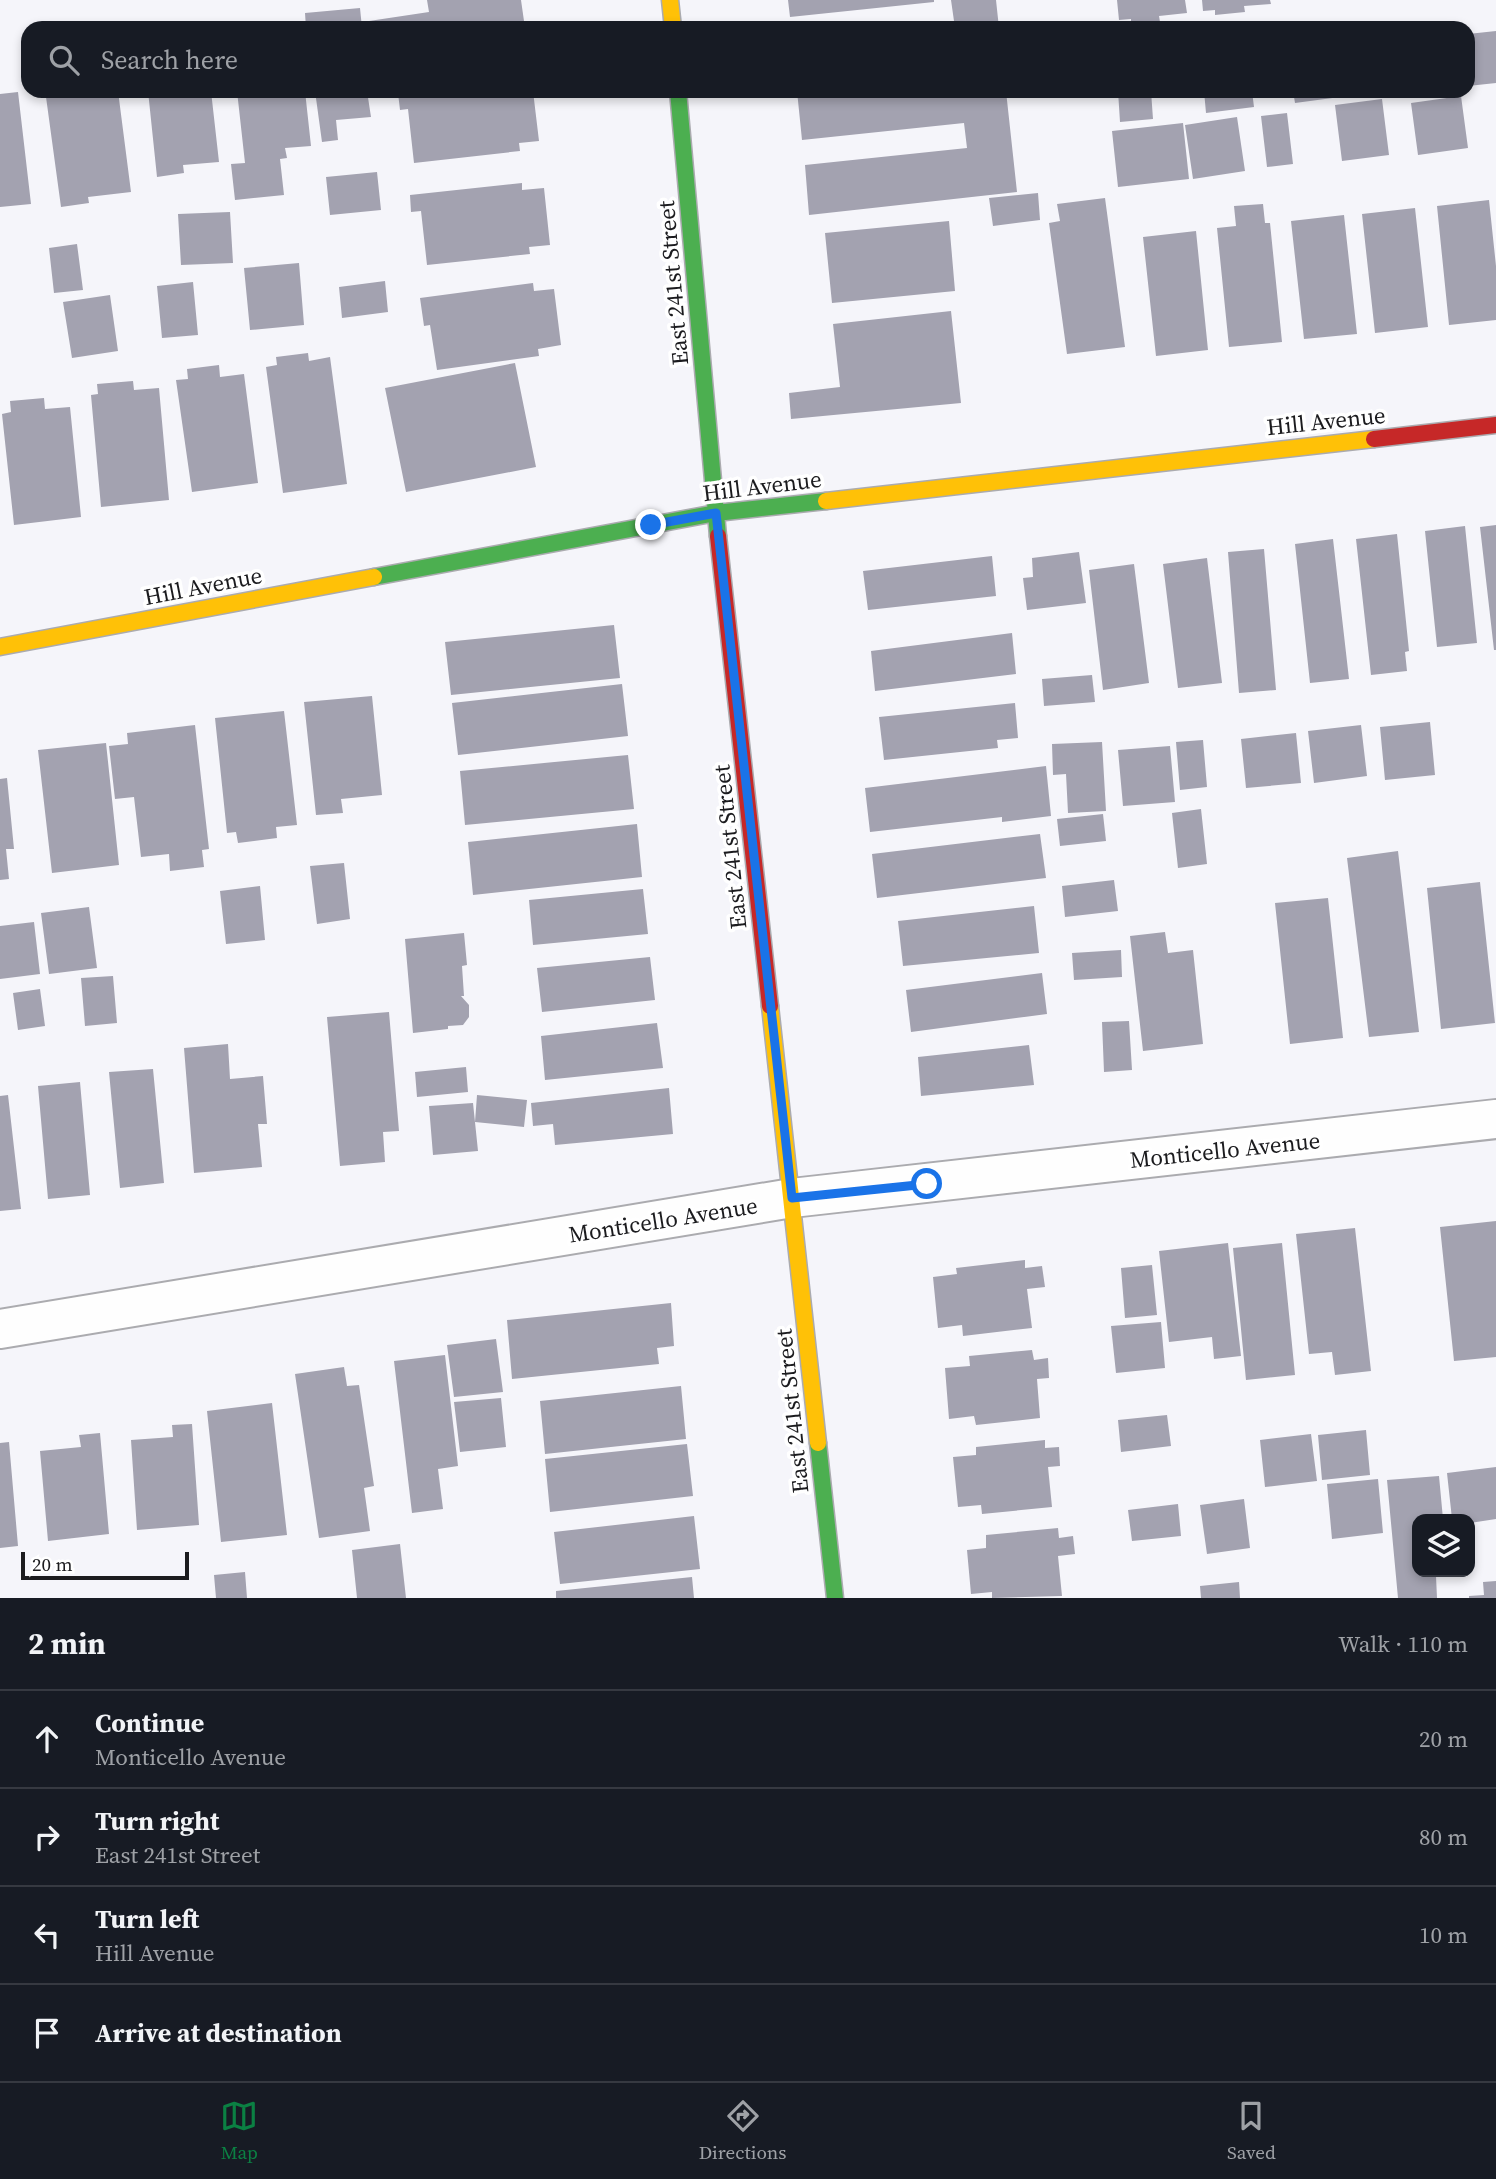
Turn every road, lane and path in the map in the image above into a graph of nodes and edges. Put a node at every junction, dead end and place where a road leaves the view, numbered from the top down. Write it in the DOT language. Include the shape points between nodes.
graph roads {
  1 [pos="670,0"];
  2 [pos="672,21"];
  3 [pos="679,98"];
  4 [pos="1496,425"];
  5 [pos="716,513"];
  6 [pos="0,647"];
  7 [pos="1496,1119"];
  8 [pos="792,1198"];
  9 [pos="0,1329"];
  10 [pos="835,1598"];
  1 -- 2 [label="street"];
  3 -- 5 [label="street, East 241st Street"];
  4 -- 5 [label="street, Hill Avenue"];
  5 -- 6 [label="street, Hill Avenue"];
  5 -- 8 [label="street, East 241st Street"];
  7 -- 8 [label="street, Monticello Avenue"];
  8 -- 9 [label="street, Monticello Avenue"];
  8 -- 10 [label="street, East 241st Street"];
}
